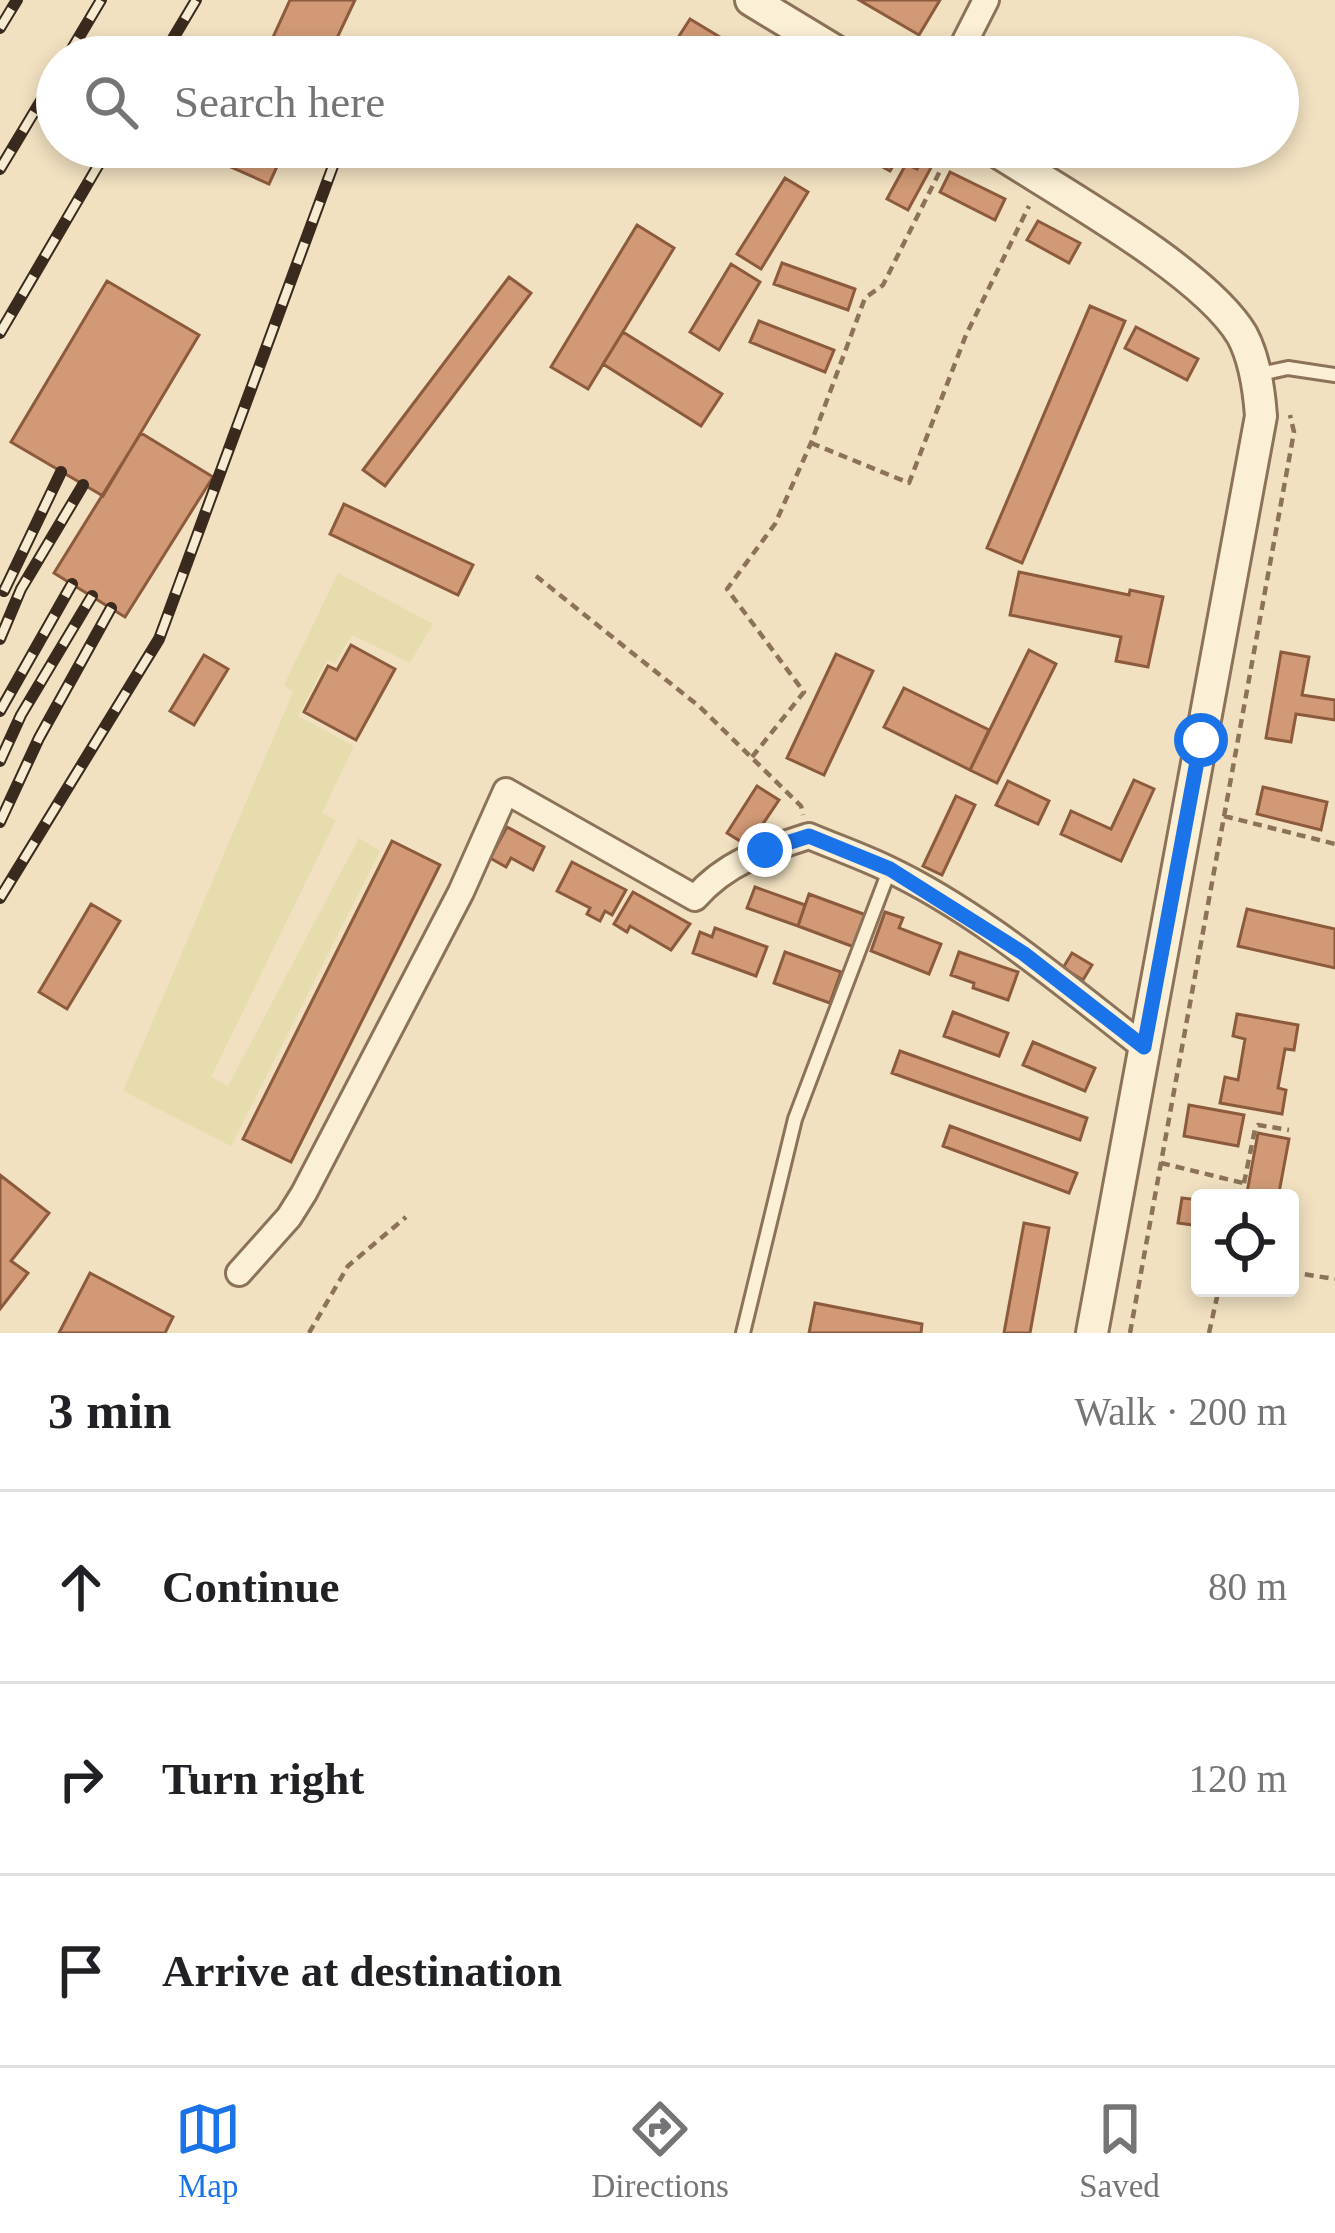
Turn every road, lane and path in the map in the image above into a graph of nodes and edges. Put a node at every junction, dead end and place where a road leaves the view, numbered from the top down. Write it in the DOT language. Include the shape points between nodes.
graph roads {
  1 [pos="751,0"];
  2 [pos="986,0"];
  3 [pos="810,36"];
  4 [pos="968,36"];
  5 [pos="942,168"];
  6 [pos="1022,168"];
  7 [pos="1042,181"];
  8 [pos="1288,368"];
  9 [pos="1255,375"];
  10 [pos="1335,375"];
  11 [pos="812,442"];
  12 [pos="536,576"];
  13 [pos="752,757"];
  14 [pos="1225,816"];
  15 [pos="809,836"];
  16 [pos="1335,844"];
  17 [pos="890,869"];
  18 [pos="1144,1047"];
  19 [pos="1289,1130"];
  20 [pos="1160,1163"];
  21 [pos="1244,1183"];
  22 [pos="1243,1189"];
  23 [pos="406,1216"];
  24 [pos="239,1273"];
  25 [pos="1299,1273"];
  26 [pos="1335,1279"];
  27 [pos="1218,1297"];
  28 [pos="309,1333"];
  29 [pos="743,1333"];
  30 [pos="1092,1333"];
  31 [pos="1130,1333"];
  32 [pos="1209,1333"];
  1 -- 3 [label="street"];
  2 -- 4 [label="street"];
  5 -- 11 [label="path" via="883,285 866,298"];
  6 -- 7 [label="street"];
  7 -- 9 [label="street" via="1168,263 1223,311 1247,345"];
  7 -- 11 [label="path" via="966,334 909,483"];
  8 -- 9 [label="lane"];
  8 -- 10 [label="lane"];
  8 -- 14 [label="path" via="1294,432"];
  9 -- 18 [label="street" via="1260,436"];
  11 -- 13 [label="path" via="775,524 727,589 804,692"];
  12 -- 13 [label="path"];
  13 -- 15 [label="path" via="801,806"];
  14 -- 16 [label="path"];
  14 -- 20 [label="path"];
  15 -- 17 [label="street"];
  15 -- 24 [label="street" via="740,860 695,898 506,791 304,1193"];
  17 -- 18 [label="street" via="1023,953"];
  17 -- 29 [label="lane" via="795,1119"];
  18 -- 30 [label="street"];
  19 -- 21 [label="path" via="1258,1125"];
  20 -- 21 [label="path"];
  20 -- 31 [label="path"];
  21 -- 22 [label="path"];
  23 -- 28 [label="path" via="348,1266"];
  25 -- 26 [label="path"];
  27 -- 32 [label="path"];
}
